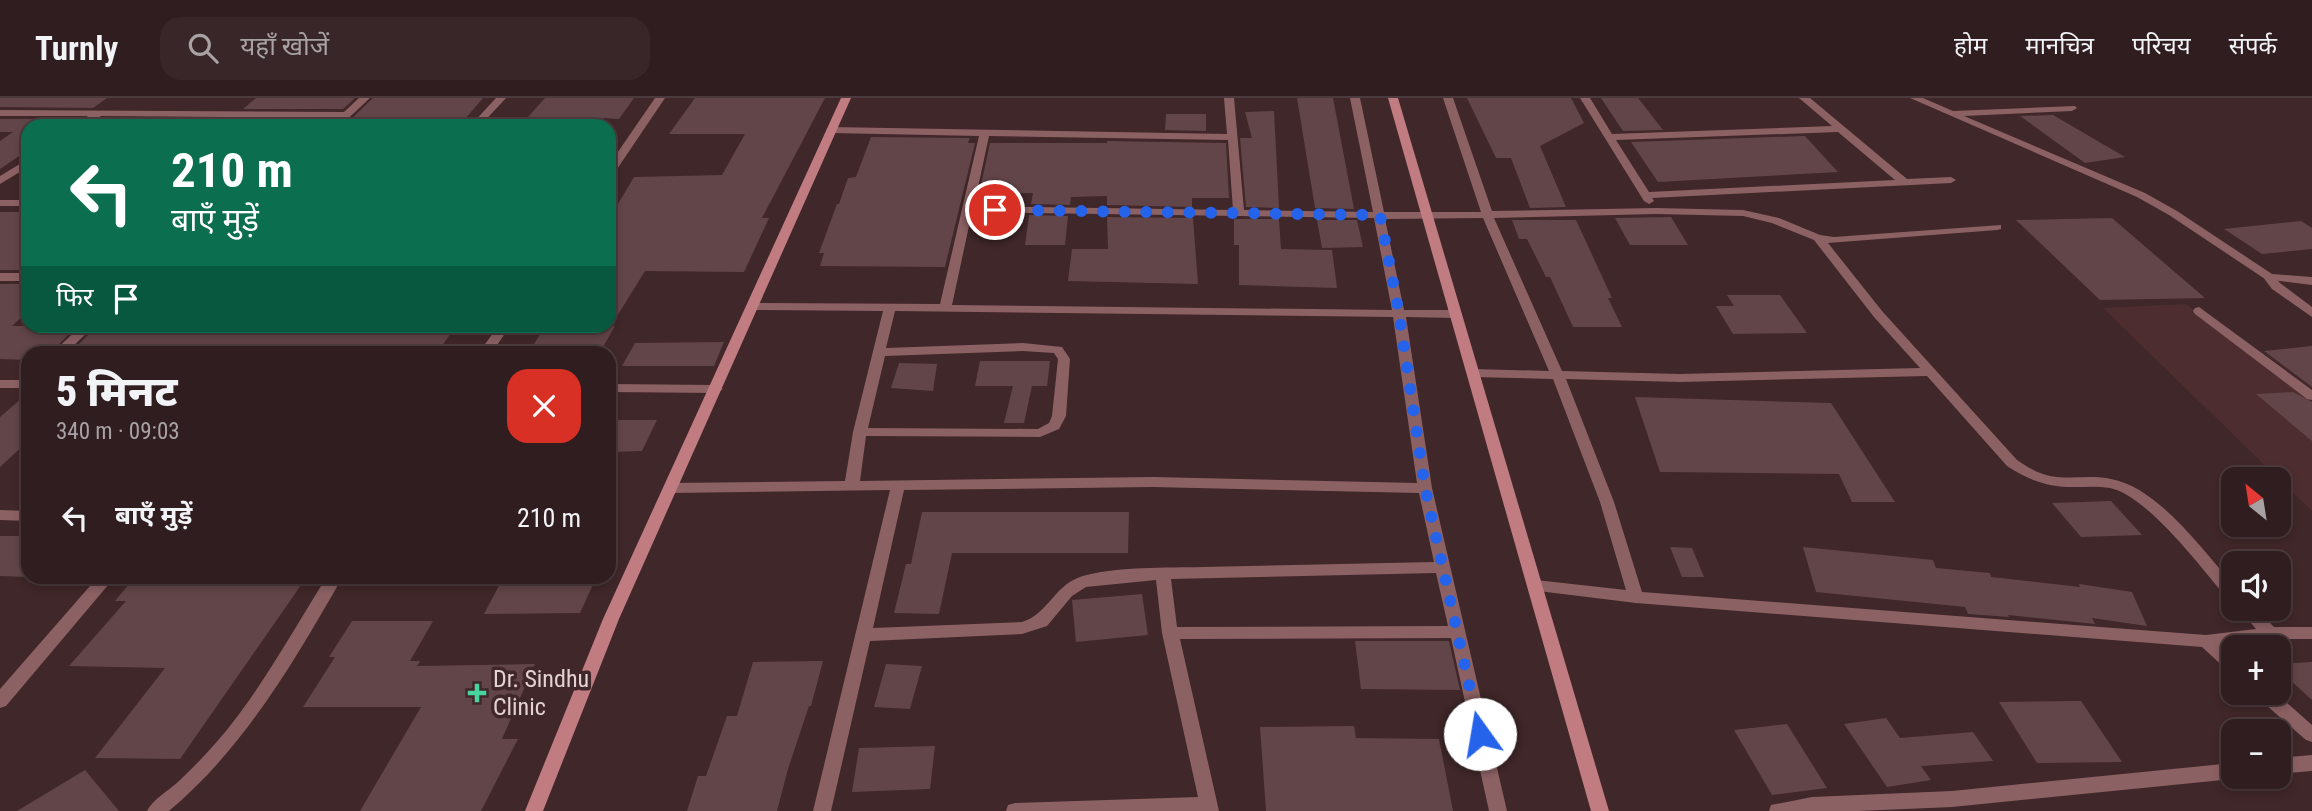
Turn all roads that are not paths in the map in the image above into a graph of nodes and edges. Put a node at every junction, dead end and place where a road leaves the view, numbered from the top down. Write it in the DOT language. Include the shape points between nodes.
graph roads {
  1 [pos="365,98"];
  2 [pos="500,98"];
  3 [pos="660,98"];
  4 [pos="846,98"];
  5 [pos="1229,98"];
  6 [pos="1354,98"];
  7 [pos="1393,98"];
  8 [pos="1448,98"];
  9 [pos="1585,98"];
  10 [pos="1804,98"];
  11 [pos="1915,98"];
  12 [pos="2072,108"];
  13 [pos="0,113"];
  14 [pos="1950,113"];
  15 [pos="98,114"];
  16 [pos="224,114"];
  17 [pos="346,115"];
  18 [pos="90,119"];
  19 [pos="218,119"];
  20 [pos="342,119"];
  21 [pos="481,119"];
  22 [pos="1841,129"];
  23 [pos="831,130"];
  24 [pos="985,133"];
  25 [pos="1232,136"];
  26 [pos="1610,138"];
  27 [pos="616,163"];
  28 [pos="21,167"];
  29 [pos="1951,180"];
  30 [pos="0,181"];
  31 [pos="1905,183"];
  32 [pos="1646,195"];
  33 [pos="0,203"];
  34 [pos="21,203"];
  35 [pos="967,209"];
  36 [pos="1656,211"];
  37 [pos="1239,213"];
  38 [pos="1487,214"];
  39 [pos="1380,215"];
  40 [pos="1427,216"];
  41 [pos="1997,228"];
  42 [pos="1818,238"];
  43 [pos="0,277"];
  44 [pos="21,277"];
  45 [pos="2269,277"];
  46 [pos="2312,281"];
  47 [pos="753,306"];
  48 [pos="890,307"];
  49 [pos="945,308"];
  50 [pos="2199,311"];
  51 [pos="2312,313"];
  52 [pos="1399,314"];
  53 [pos="1456,314"];
  54 [pos="80,333"];
  55 [pos="66,346"];
  56 [pos="881,352"];
  57 [pos="1929,372"];
  58 [pos="1473,373"];
  59 [pos="1558,376"];
  60 [pos="21,382"];
  61 [pos="0,384"];
  62 [pos="616,388"];
  63 [pos="716,388"];
  64 [pos="2312,396"];
  65 [pos="860,432"];
  66 [pos="852,485"];
  67 [pos="898,485"];
  68 [pos="670,488"];
  69 [pos="1425,488"];
  70 [pos="0,516"];
  71 [pos="21,516"];
  72 [pos="1442,568"];
  73 [pos="1163,574"];
  74 [pos="2221,582"];
  75 [pos="101,584"];
  76 [pos="330,584"];
  77 [pos="1536,586"];
  78 [pos="1636,597"];
  79 [pos="2258,621"];
  80 [pos="1458,632"];
  81 [pos="1170,633"];
  82 [pos="2270,633"];
  83 [pos="2312,633"];
  84 [pos="863,635"];
  85 [pos="2206,641"];
  86 [pos="2221,654"];
  87 [pos="0,701"];
  88 [pos="2278,705"];
  89 [pos="2312,735"];
  90 [pos="2312,762"];
  91 [pos="2291,764"];
  92 [pos="2221,772"];
  93 [pos="1210,808"];
  94 [pos="156,811"];
  95 [pos="534,811"];
  96 [pos="822,811"];
  97 [pos="1015,811"];
  98 [pos="1498,811"];
  99 [pos="1600,811"];
  100 [pos="1778,811"];
  1 -- 17 [label="street"];
  2 -- 21 [label="street"];
  3 -- 27 [label="street"];
  4 -- 23 [label="street"];
  5 -- 25 [label="street"];
  6 -- 39 [label="street"];
  7 -- 40 [label="street"];
  8 -- 38 [label="street"];
  9 -- 26 [label="street"];
  10 -- 22 [label="street"];
  11 -- 14 [label="street"];
  12 -- 14 [label="street"];
  13 -- 15 [label="street"];
  14 -- 45 [label="street" via="2141,195"];
  15 -- 16 [label="street"];
  15 -- 18 [label="street"];
  16 -- 17 [label="street"];
  16 -- 19 [label="street"];
  17 -- 20 [label="street"];
  22 -- 26 [label="street"];
  22 -- 31 [label="street"];
  23 -- 24 [label="street"];
  23 -- 47 [label="street"];
  24 -- 25 [label="street"];
  24 -- 35 [label="street"];
  25 -- 37 [label="street"];
  26 -- 32 [label="street"];
  28 -- 30 [label="street"];
  29 -- 31 [label="street"];
  31 -- 32 [label="street"];
  32 -- 36 [label="street"];
  33 -- 34 [label="street"];
  35 -- 37 [label="street"];
  35 -- 49 [label="street"];
  36 -- 38 [label="street"];
  36 -- 42 [label="street" via="1760,216"];
  37 -- 39 [label="street"];
  38 -- 40 [label="street"];
  38 -- 59 [label="street"];
  39 -- 40 [label="street"];
  39 -- 52 [label="street"];
  40 -- 53 [label="street"];
  41 -- 42 [label="street" via="1851,240"];
  42 -- 57 [label="street"];
  43 -- 44 [label="street"];
  45 -- 46 [label="street"];
  45 -- 51 [label="street"];
  47 -- 48 [label="street"];
  47 -- 63 [label="street"];
  48 -- 49 [label="street"];
  48 -- 56 [label="street"];
  49 -- 52 [label="street"];
  50 -- 64 [label="street"];
  52 -- 53 [label="street"];
  52 -- 69 [label="street"];
  53 -- 58 [label="street"];
  54 -- 55 [label="street"];
  56 -- 65 [label="street"];
  56 -- 65 [label="street" via="1023,347 1058,351 1064,359 1059,416 1054,426 1040,433"];
  57 -- 59 [label="street"];
  57 -- 74 [label="street" via="2012,463 2030,476 2057,484 2112,484 2135,492"];
  58 -- 59 [label="street"];
  58 -- 77 [label="street"];
  59 -- 78 [label="street" via="1607,502"];
  60 -- 61 [label="street"];
  62 -- 63 [label="street"];
  63 -- 68 [label="street"];
  65 -- 66 [label="street"];
  66 -- 67 [label="street"];
  66 -- 68 [label="street"];
  67 -- 69 [label="street" via="1153,482"];
  67 -- 84 [label="street"];
  68 -- 95 [label="street" via="611,619"];
  69 -- 72 [label="street"];
  70 -- 71 [label="street"];
  72 -- 73 [label="street"];
  72 -- 80 [label="street"];
  73 -- 81 [label="street"];
  73 -- 84 [label="street" via="1082,582 1066,592 1041,622 1022,628"];
  75 -- 87 [label="street"];
  76 -- 94 [label="street" via="246,719 214,760"];
  77 -- 78 [label="street"];
  77 -- 99 [label="street"];
  78 -- 85 [label="street"];
  79 -- 82 [label="street"];
  80 -- 81 [label="street"];
  80 -- 98 [label="street"];
  81 -- 93 [label="street"];
  82 -- 83 [label="street"];
  82 -- 85 [label="street"];
  84 -- 96 [label="street"];
  85 -- 86 [label="street"];
  88 -- 89 [label="street"];
  90 -- 91 [label="street"];
  92 -- 100 [label="street"];
  93 -- 97 [label="street"];
}
